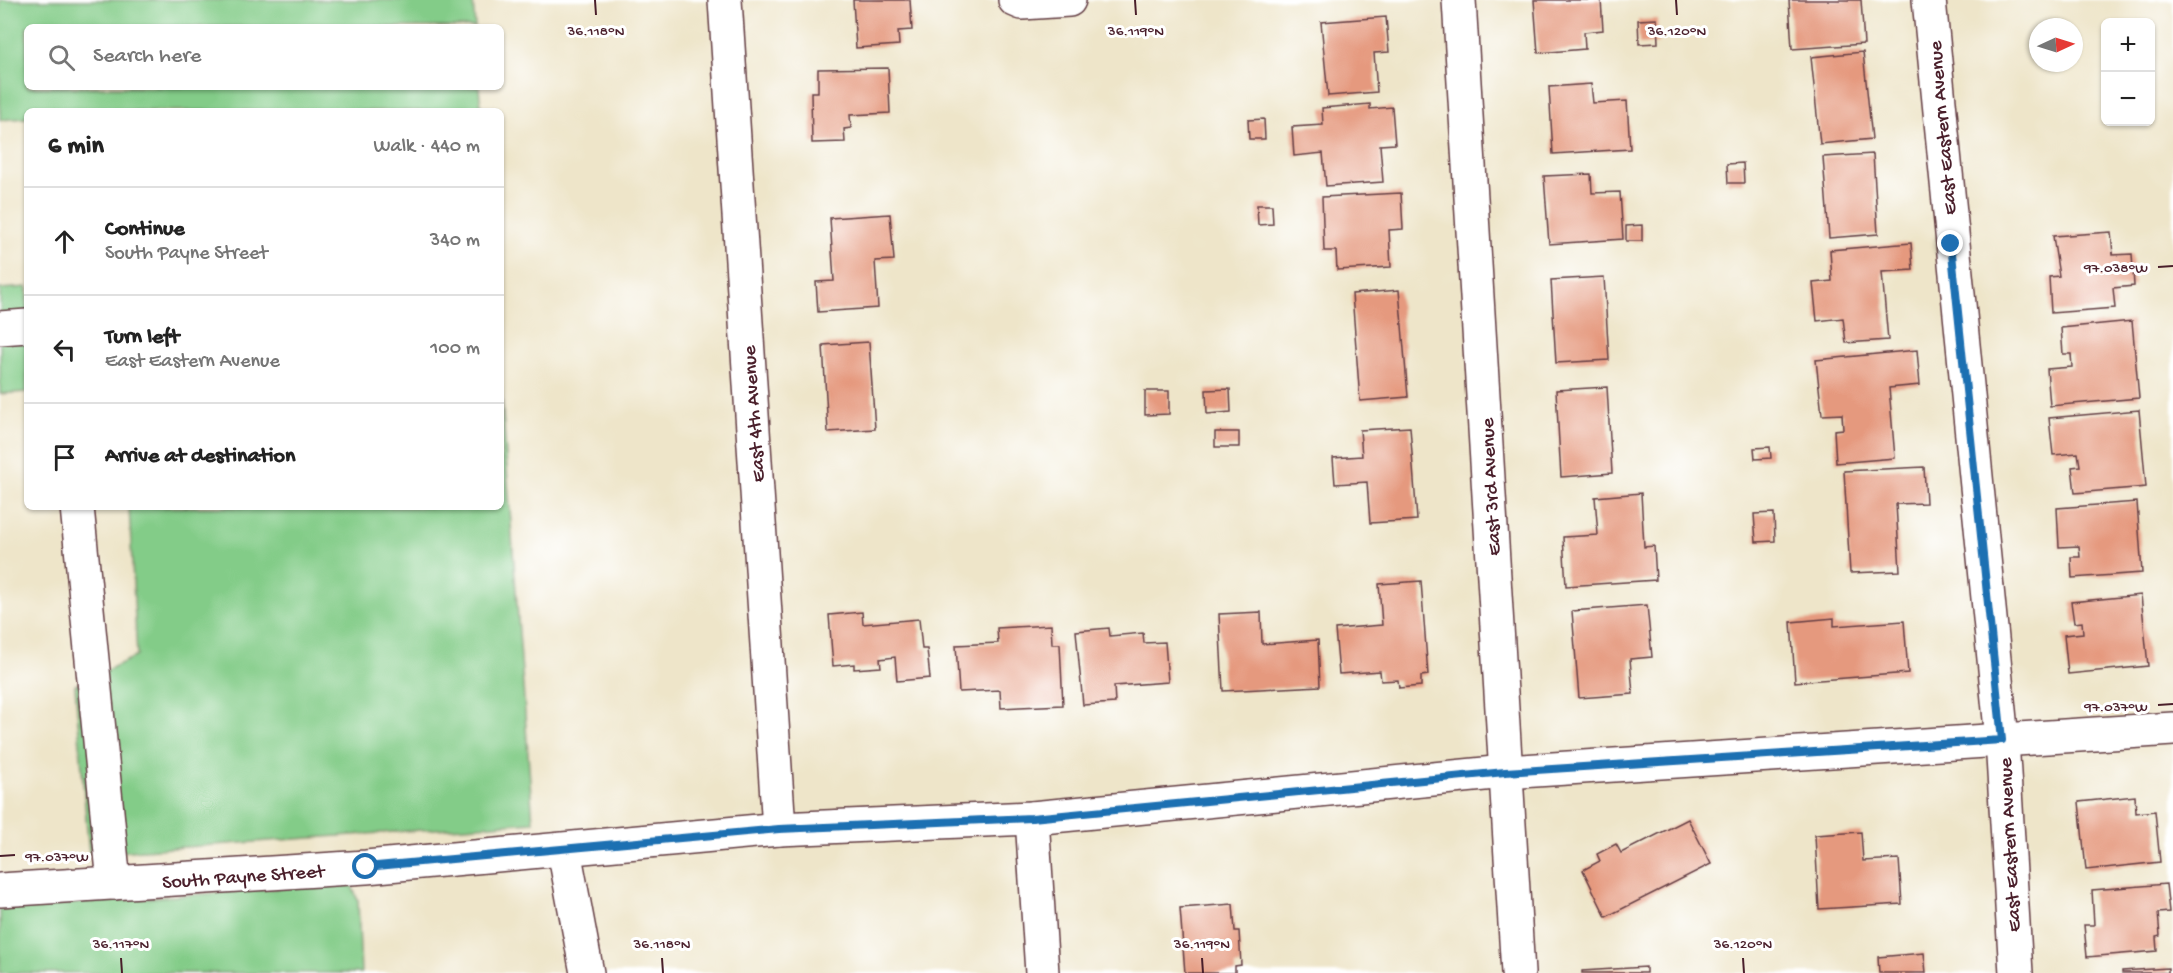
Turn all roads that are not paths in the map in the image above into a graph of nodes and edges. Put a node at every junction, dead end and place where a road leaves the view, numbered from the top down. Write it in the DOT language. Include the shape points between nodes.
graph roads {
  1 [pos="725,0"];
  2 [pos="1015,0"];
  3 [pos="1069,0"];
  4 [pos="1459,0"];
  5 [pos="1929,0"];
  6 [pos="24,326"];
  7 [pos="0,328"];
  8 [pos="77,510"];
  9 [pos="2173,729"];
  10 [pos="2002,740"];
  11 [pos="1505,772"];
  12 [pos="1032,818"];
  13 [pos="779,829"];
  14 [pos="564,850"];
  15 [pos="114,883"];
  16 [pos="0,890"];
  17 [pos="587,973"];
  18 [pos="1042,973"];
  19 [pos="1518,973"];
  20 [pos="2016,973"];
  1 -- 13 [label="street, East 4th Avenue"];
  2 -- 3 [label="street"];
  4 -- 11 [label="street, East 3rd Avenue"];
  5 -- 10 [label="street, East Eastern Avenue"];
  6 -- 7 [label="street"];
  8 -- 15 [label="street"];
  9 -- 10 [label="street, South Payne Street"];
  10 -- 11 [label="street, South Payne Street"];
  10 -- 20 [label="street, East Eastern Avenue"];
  11 -- 12 [label="street, South Payne Street"];
  11 -- 19 [label="street, East 3rd Avenue"];
  12 -- 13 [label="street, South Payne Street"];
  12 -- 18 [label="street"];
  13 -- 14 [label="street, South Payne Street"];
  14 -- 15 [label="street, South Payne Street"];
  14 -- 17 [label="street"];
  15 -- 16 [label="street, South Payne Street"];
}
